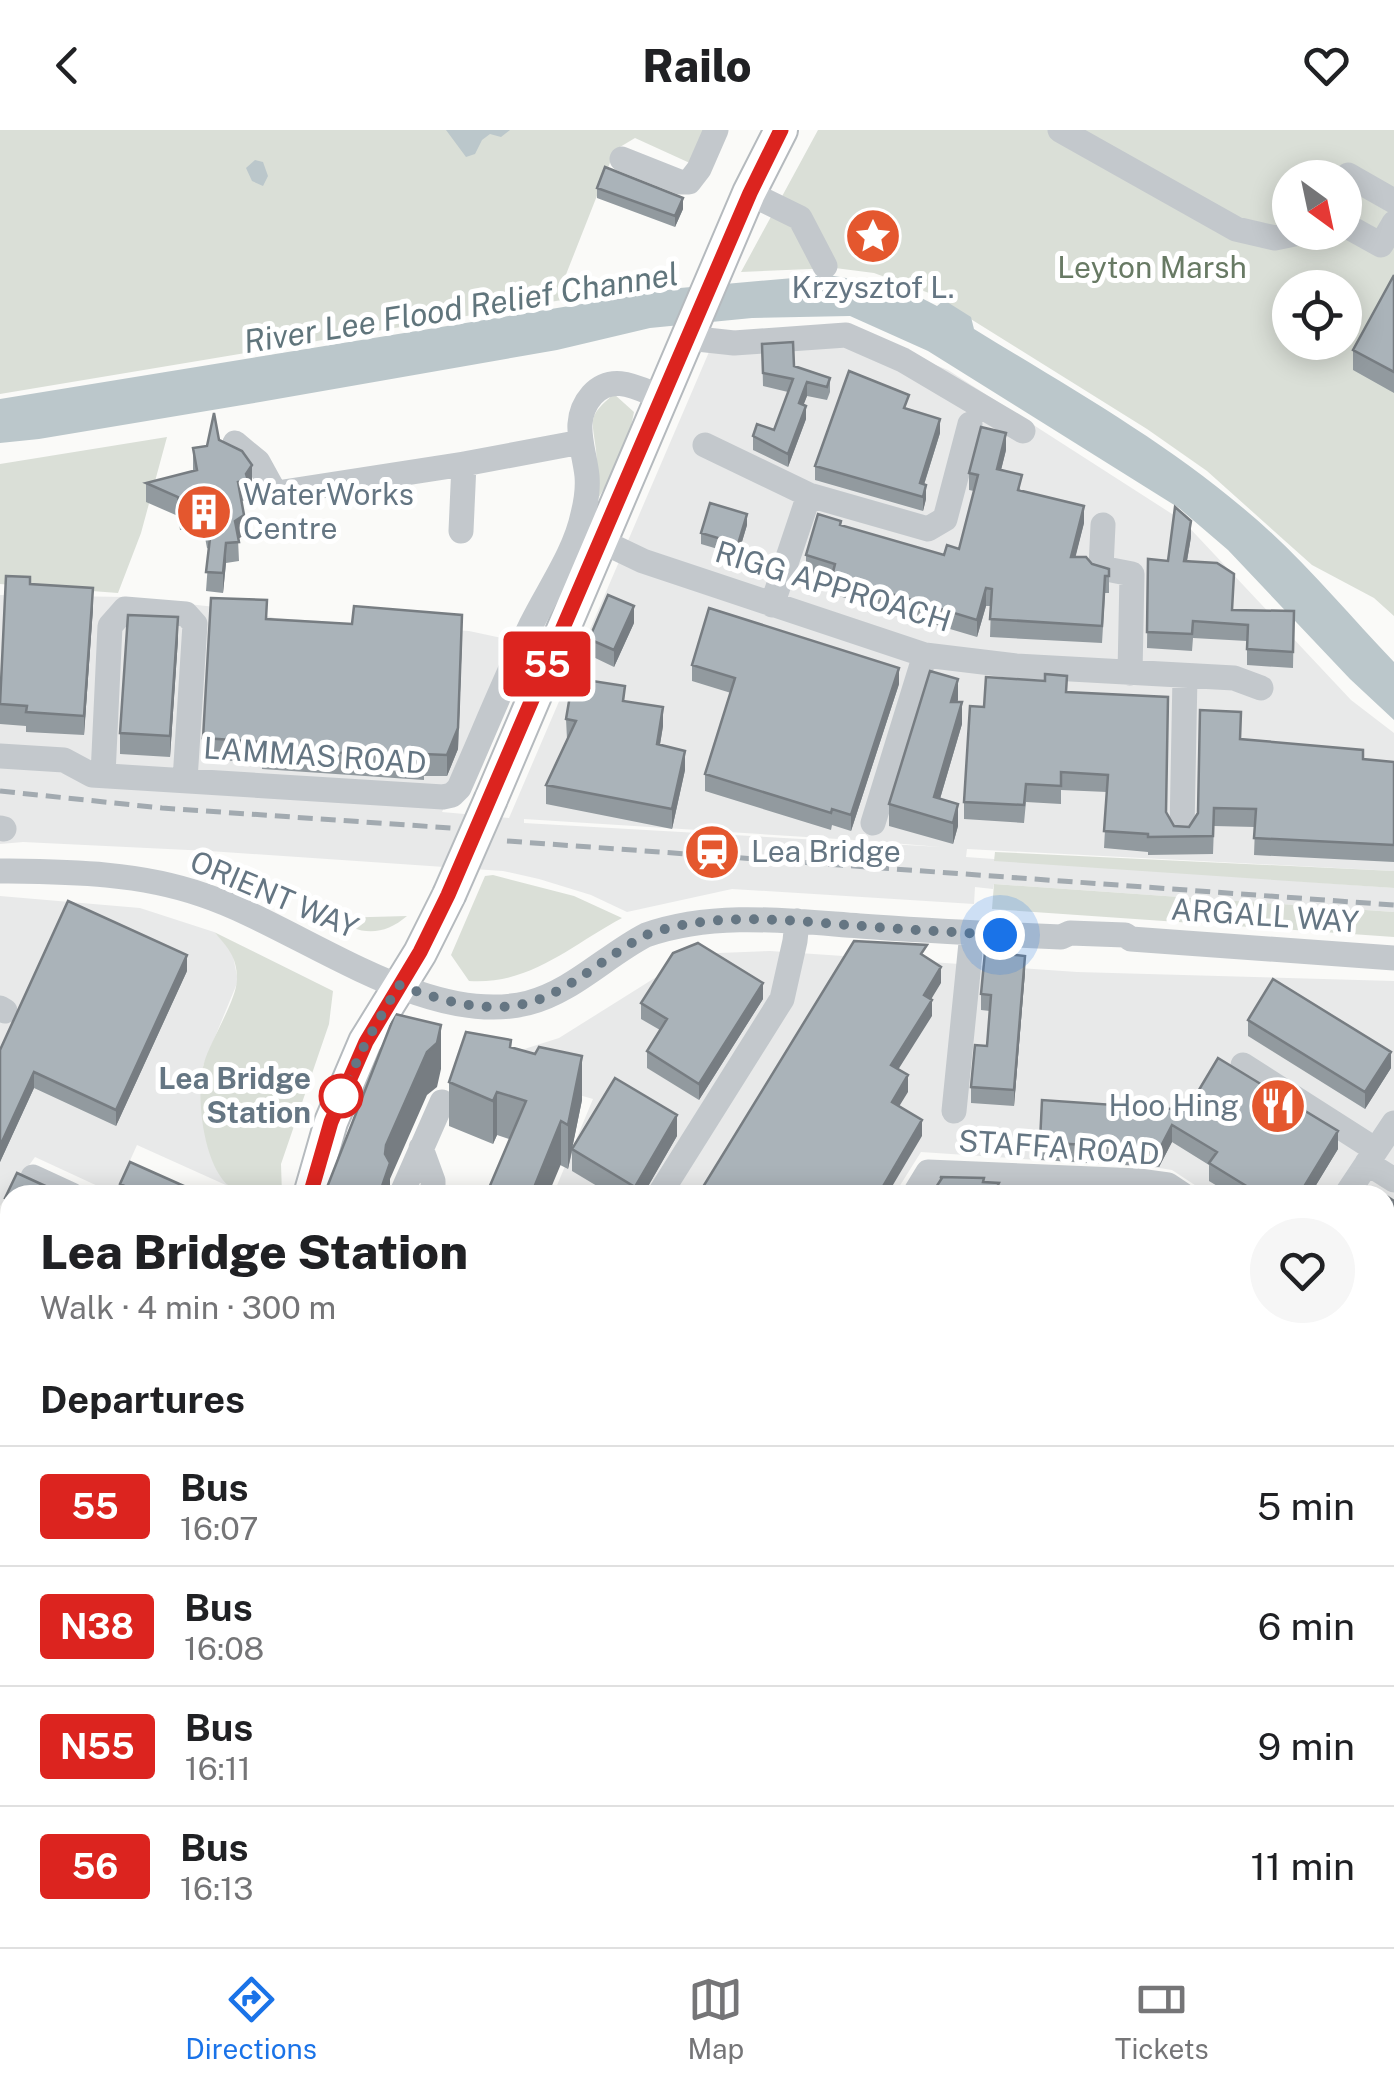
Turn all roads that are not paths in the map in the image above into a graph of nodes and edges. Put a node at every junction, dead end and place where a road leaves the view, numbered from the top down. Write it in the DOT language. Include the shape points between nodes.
graph roads {
  1 [pos="716,130"];
  2 [pos="781,130"];
  3 [pos="1060,130"];
  4 [pos="622,159"];
  5 [pos="1362,183"];
  6 [pos="750,193"];
  7 [pos="1394,201"];
  8 [pos="1392,231"];
  9 [pos="1362,234"];
  10 [pos="1272,237"];
  11 [pos="825,266"];
  12 [pos="690,332"];
  13 [pos="663,398"];
  14 [pos="970,424"];
  15 [pos="1023,431"];
  16 [pos="581,442"];
  17 [pos="235,443"];
  18 [pos="705,445"];
  19 [pos="464,464"];
  20 [pos="808,495"];
  21 [pos="1103,525"];
  22 [pos="461,531"];
  23 [pos="599,540"];
  24 [pos="772,605"];
  25 [pos="925,655"];
  26 [pos="1130,673"];
  27 [pos="1185,676"];
  28 [pos="1261,688"];
  29 [pos="13,756"];
  30 [pos="103,775"];
  31 [pos="185,780"];
  32 [pos="874,823"];
  33 [pos="1182,830"];
  34 [pos="0,871"];
  35 [pos="797,920"];
  36 [pos="972,933"];
  37 [pos="1394,958"];
  38 [pos="399,985"];
  39 [pos="1242,1065"];
  40 [pos="442,1102"];
  41 [pos="954,1111"];
  42 [pos="1394,1122"];
  43 [pos="422,1148"];
  44 [pos="1372,1156"];
  45 [pos="33,1177"];
  46 [pos="1394,1180"];
  47 [pos="50,1185"];
  48 [pos="313,1185"];
  49 [pos="405,1185"];
  50 [pos="433,1185"];
  51 [pos="665,1185"];
  52 [pos="920,1185"];
  53 [pos="1107,1185"];
  54 [pos="1353,1185"];
  1 -- 4 [label="street" via="690,182"];
  2 -- 6 [label="main road"];
  3 -- 10 [label="street" via="1236,228"];
  5 -- 7 [label="street"];
  6 -- 11 [label="street" via="800,218"];
  6 -- 12 [label="main road"];
  8 -- 9 [label="street" via="1381,245"];
  12 -- 13 [label="main road"];
  12 -- 15 [label="street" via="734,343 846,335 904,360"];
  13 -- 16 [label="street, LAMMAS ROAD" via="624,383 603,386 582,412"];
  13 -- 23 [label="main road"];
  14 -- 20 [label="street" via="944,519 928,529"];
  16 -- 19 [label="street"];
  16 -- 31 [label="street, LAMMAS ROAD" via="587,481 578,533 452,795"];
  17 -- 19 [label="street" via="258,462 270,494"];
  18 -- 20 [label="street"];
  19 -- 22 [label="street"];
  20 -- 24 [label="street"];
  21 -- 26 [label="street" via="1101,568 1132,574"];
  23 -- 24 [label="street, RIGG APPROACH"];
  23 -- 38 [label="main road, bridge" via="448,895"];
  24 -- 25 [label="street, RIGG APPROACH"];
  25 -- 26 [label="street, RIGG APPROACH"];
  25 -- 32 [label="street"];
  26 -- 27 [label="street, RIGG APPROACH"];
  27 -- 28 [label="street, RIGG APPROACH" via="1234,678"];
  27 -- 33 [label="street"];
  29 -- 30 [label="street, LAMMAS ROAD" via="64,760"];
  30 -- 31 [label="street, LAMMAS ROAD"];
  30 -- 31 [label="street" via="110,626 125,609 186,614 195,624"];
  34 -- 38 [label="street, ORIENT WAY" via="90,873 182,888"];
  35 -- 36 [label="street, ARGALL WAY"];
  35 -- 38 [label="street, ARGALL WAY" via="664,928 528,1003 467,1006"];
  35 -- 51 [label="street" via="782,999"];
  36 -- 37 [label="street, ARGALL WAY" via="1061,938 1067,944 1123,946 1131,939"];
  36 -- 41 [label="street"];
  38 -- 48 [label="main road" via="342,1094"];
  39 -- 44 [label="street"];
  40 -- 43 [label="street"];
  42 -- 44 [label="street"];
  43 -- 49 [label="street"];
  43 -- 50 [label="street"];
  44 -- 46 [label="street"];
  44 -- 54 [label="street"];
  45 -- 47 [label="street"];
  52 -- 53 [label="street, STAFFA ROAD" via="928,1172"];
}
